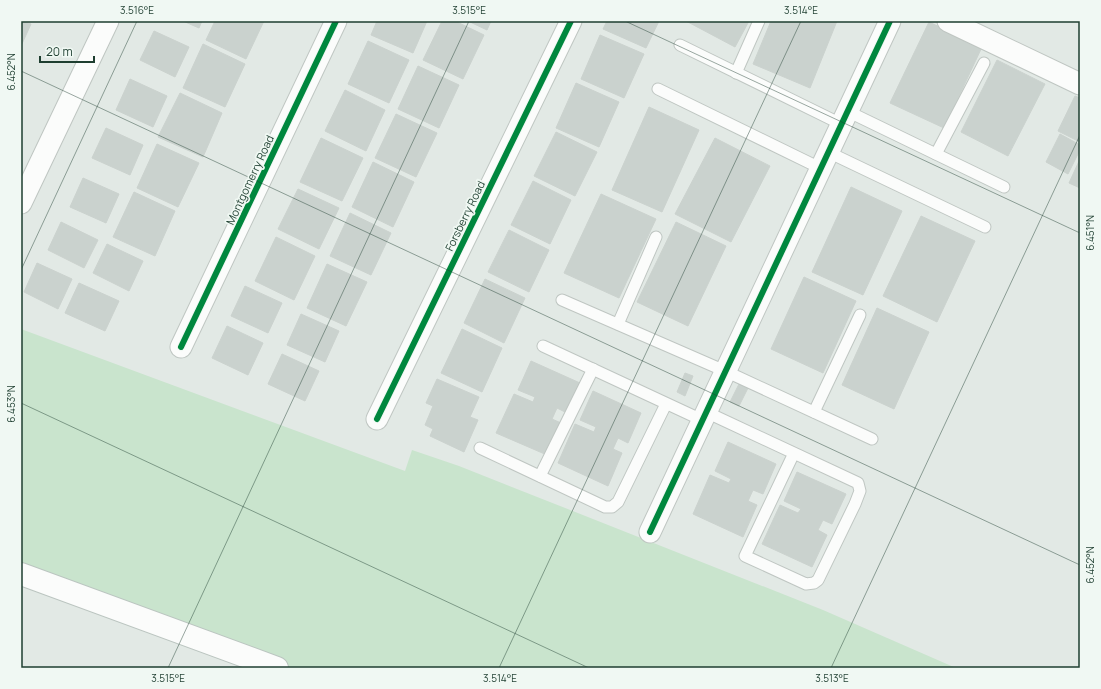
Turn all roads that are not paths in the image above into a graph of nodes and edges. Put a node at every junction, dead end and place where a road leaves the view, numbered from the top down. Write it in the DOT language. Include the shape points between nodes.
graph roads {
  1 [pos="108,21"];
  2 [pos="336,21"];
  3 [pos="571,21"];
  4 [pos="759,21"];
  5 [pos="890,21"];
  6 [pos="948,21"];
  7 [pos="680,45"];
  8 [pos="984,63"];
  9 [pos="736,73"];
  10 [pos="1080,84"];
  11 [pos="658,89"];
  12 [pos="844,117"];
  13 [pos="936,154"];
  14 [pos="824,160"];
  15 [pos="1004,187"];
  16 [pos="21,203"];
  17 [pos="985,227"];
  18 [pos="656,237"];
  19 [pos="562,300"];
  20 [pos="860,315"];
  21 [pos="618,324"];
  22 [pos="544,346"];
  23 [pos="181,347"];
  24 [pos="593,369"];
  25 [pos="725,371"];
  26 [pos="666,404"];
  27 [pos="814,412"];
  28 [pos="704,416"];
  29 [pos="377,419"];
  30 [pos="872,439"];
  31 [pos="480,448"];
  32 [pos="794,453"];
  33 [pos="540,476"];
  34 [pos="650,532"];
  35 [pos="21,574"];
  36 [pos="277,668"];
  1 -- 16 [label="street"];
  2 -- 23 [label="street, Montgomerry Road"];
  3 -- 29 [label="street, Forsberry Road"];
  4 -- 9 [label="lane"];
  5 -- 12 [label="street"];
  6 -- 10 [label="street"];
  7 -- 9 [label="lane"];
  8 -- 13 [label="lane"];
  9 -- 12 [label="lane"];
  11 -- 14 [label="lane"];
  12 -- 13 [label="lane"];
  12 -- 14 [label="street"];
  13 -- 15 [label="lane"];
  14 -- 17 [label="lane"];
  14 -- 25 [label="street"];
  18 -- 21 [label="lane"];
  19 -- 21 [label="lane"];
  20 -- 27 [label="lane"];
  21 -- 25 [label="lane"];
  22 -- 24 [label="lane"];
  24 -- 26 [label="lane"];
  24 -- 33 [label="lane"];
  25 -- 27 [label="lane"];
  25 -- 28 [label="street"];
  26 -- 28 [label="lane"];
  26 -- 33 [label="lane" via="618,502 612,507 605,507"];
  27 -- 30 [label="lane"];
  28 -- 32 [label="lane"];
  28 -- 34 [label="street"];
  31 -- 33 [label="lane"];
  32 -- 32 [label="lane" via="745,556 806,584 818,580 860,491 858,483"];
  35 -- 36 [label="street"];
}
